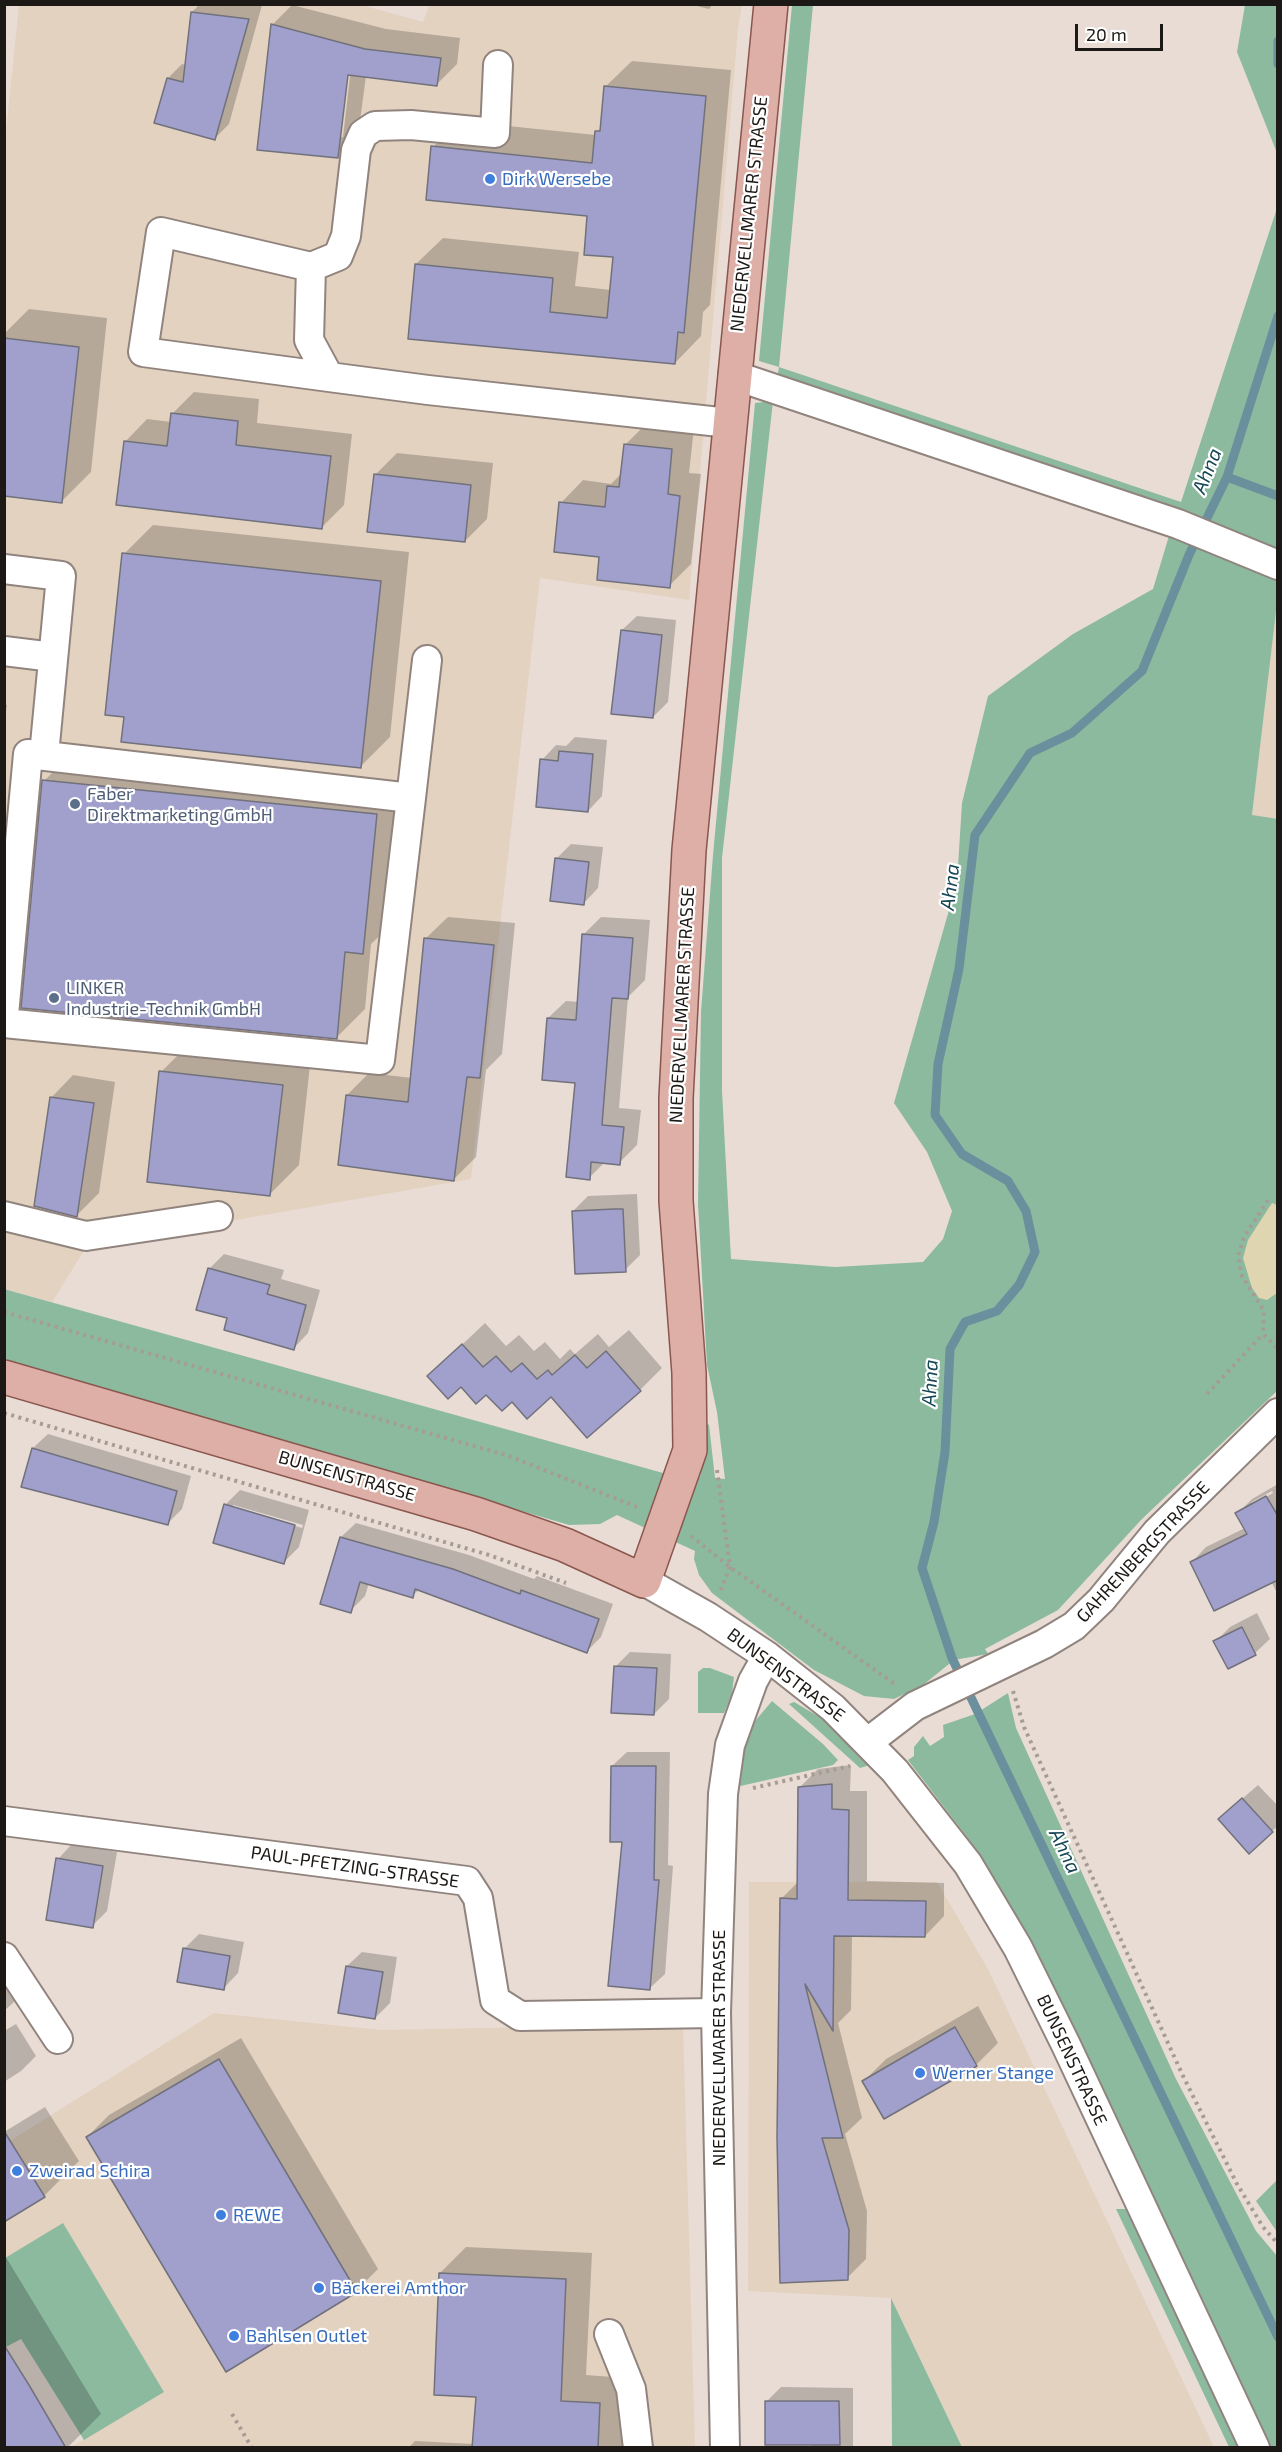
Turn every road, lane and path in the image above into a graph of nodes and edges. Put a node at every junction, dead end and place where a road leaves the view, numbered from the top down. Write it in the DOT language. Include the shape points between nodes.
graph roads {
  1 [pos="771,4"];
  2 [pos="498,64"];
  3 [pos="311,267"];
  4 [pos="733,375"];
  5 [pos="329,377"];
  6 [pos="729,423"];
  7 [pos="1278,565"];
  8 [pos="4,569"];
  9 [pos="4,651"];
  10 [pos="53,657"];
  11 [pos="427,660"];
  12 [pos="44,755"];
  13 [pos="411,798"];
  14 [pos="4,1015"];
  15 [pos="4,1023"];
  16 [pos="1268,1200"];
  17 [pos="4,1216"];
  18 [pos="218,1216"];
  19 [pos="4,1312"];
  20 [pos="1263,1334"];
  21 [pos="1278,1349"];
  22 [pos="4,1377"];
  23 [pos="1207,1394"];
  24 [pos="4,1413"];
  25 [pos="1278,1413"];
  26 [pos="717,1468"];
  27 [pos="638,1508"];
  28 [pos="694,1537"];
  29 [pos="730,1567"];
  30 [pos="644,1581"];
  31 [pos="577,1587"];
  32 [pos="717,1596"];
  33 [pos="767,1656"];
  34 [pos="1004,1679"];
  35 [pos="897,1685"];
  36 [pos="868,1742"];
  37 [pos="846,1761"];
  38 [pos="850,1767"];
  39 [pos="858,1775"];
  40 [pos="723,1794"];
  41 [pos="4,1821"];
  42 [pos="4,1957"];
  43 [pos="716,2013"];
  44 [pos="58,2039"];
  45 [pos="1278,2244"];
  46 [pos="609,2334"];
  47 [pos="232,2414"];
  48 [pos="252,2448"];
  49 [pos="638,2448"];
  50 [pos="725,2448"];
  51 [pos="1255,2448"];
  1 -- 4 [label="main road, NIEDERVELLMARER STRASSE"];
  2 -- 3 [label="street" via="495,133 411,125 375,126 363,134 356,150 346,236 338,256"];
  3 -- 5 [label="street" via="309,340"];
  3 -- 5 [label="street" via="161,232 143,352"];
  4 -- 6 [label="main road, NIEDERVELLMARER STRASSE"];
  4 -- 7 [label="street" via="1179,524"];
  5 -- 6 [label="street"];
  6 -- 30 [label="main road, NIEDERVELLMARER STRASSE" via="689,850 676,1098 676,1201 689,1373 690,1450"];
  8 -- 10 [label="street" via="61,576"];
  9 -- 10 [label="street"];
  10 -- 12 [label="street"];
  11 -- 13 [label="street"];
  12 -- 13 [label="street"];
  12 -- 14 [label="street" via="28,754"];
  13 -- 15 [label="street" via="380,1060"];
  16 -- 20 [label="path" via="1244,1237 1238,1256 1242,1276 1264,1311"];
  17 -- 18 [label="street" via="86,1236"];
  19 -- 27 [label="path" via="509,1456"];
  20 -- 21 [label="path"];
  20 -- 23 [label="path"];
  22 -- 30 [label="main road, BUNSENSTRASSE" via="476,1514 565,1545"];
  24 -- 31 [label="path" via="489,1555"];
  25 -- 34 [label="street, GAHRENBERGSTRASSE" via="1157,1532 1101,1600 1074,1626"];
  26 -- 29 [label="path"];
  28 -- 29 [label="path"];
  29 -- 32 [label="path"];
  29 -- 35 [label="path"];
  30 -- 33 [label="street, BUNSENSTRASSE"];
  33 -- 36 [label="street, BUNSENSTRASSE" via="833,1708"];
  33 -- 40 [label="street, NIEDERVELLMARER STRASSE" via="753,1681 730,1745"];
  34 -- 36 [label="street, GAHRENBERGSTRASSE" via="930,1699"];
  34 -- 45 [label="path" via="1183,2076 1237,2184"];
  36 -- 51 [label="street, BUNSENSTRASSE" via="968,1864 1018,1948"];
  37 -- 38 [label="path"];
  38 -- 39 [label="path"];
  38 -- 40 [label="path"];
  40 -- 43 [label="street, NIEDERVELLMARER STRASSE"];
  41 -- 43 [label="street, PAUL-PFETZING-STRASSE" via="468,1881 478,1898 495,2000 519,2016"];
  42 -- 44 [label="street"];
  43 -- 50 [label="street, NIEDERVELLMARER STRASSE"];
  46 -- 49 [label="street" via="631,2389"];
  47 -- 48 [label="path"];
}
